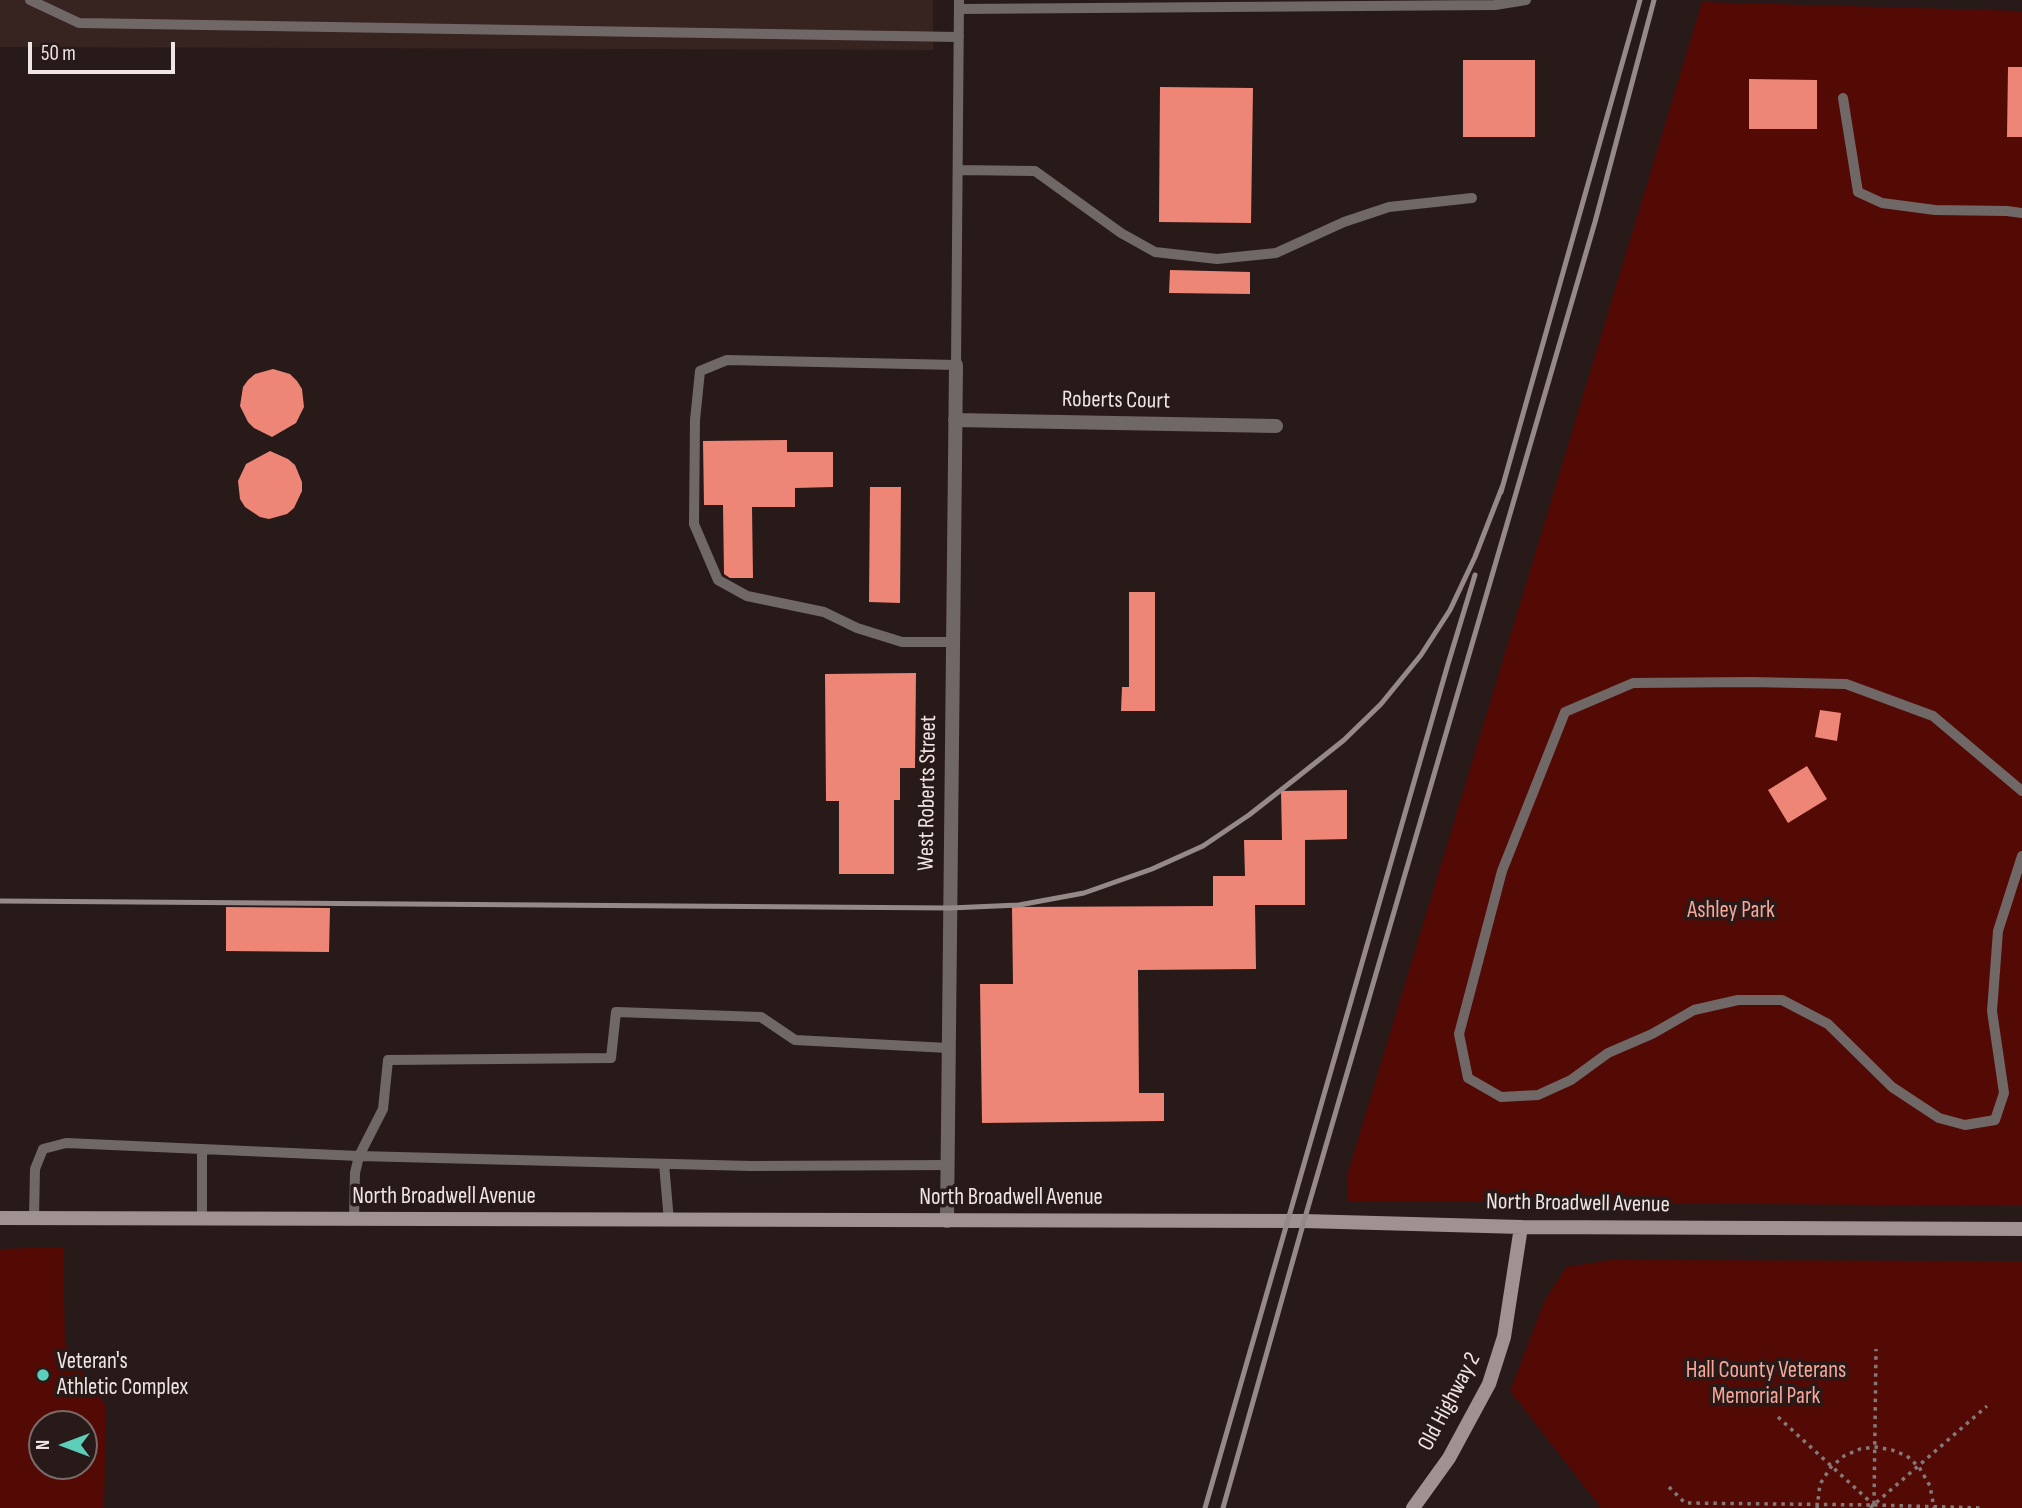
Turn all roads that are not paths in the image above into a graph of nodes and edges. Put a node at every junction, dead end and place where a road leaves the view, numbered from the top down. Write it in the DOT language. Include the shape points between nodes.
graph roads {
  1 [pos="30,0"];
  2 [pos="1526,0"];
  3 [pos="959,5"];
  4 [pos="959,37"];
  5 [pos="1843,98"];
  6 [pos="958,170"];
  7 [pos="1472,198"];
  8 [pos="2022,213"];
  9 [pos="956,365"];
  10 [pos="955,420"];
  11 [pos="1276,426"];
  12 [pos="953,642"];
  13 [pos="2022,791"];
  14 [pos="2022,856"];
  15 [pos="948,1048"];
  16 [pos="202,1149"];
  17 [pos="359,1156"];
  18 [pos="664,1164"];
  19 [pos="948,1166"];
  20 [pos="0,1218"];
  21 [pos="34,1218"];
  22 [pos="202,1219"];
  23 [pos="354,1220"];
  24 [pos="669,1221"];
  25 [pos="947,1221"];
  26 [pos="1521,1227"];
  27 [pos="2022,1229"];
  28 [pos="1413,1508"];
  1 -- 4 [label="lane" via="79,23"];
  2 -- 3 [label="lane" via="1495,5"];
  3 -- 4 [label="lane"];
  4 -- 6 [label="lane"];
  5 -- 8 [label="lane" via="1858,192 1882,203 1935,210"];
  6 -- 7 [label="lane" via="1035,171 1155,253 1217,259 1276,253 1389,207"];
  6 -- 9 [label="lane"];
  9 -- 10 [label="street, West Roberts Street"];
  9 -- 12 [label="lane" via="727,359 700,371 694,524 718,580 747,596 824,612 902,642"];
  10 -- 11 [label="street, Roberts Court"];
  10 -- 12 [label="street, West Roberts Street"];
  12 -- 15 [label="street, West Roberts Street"];
  13 -- 14 [label="lane" via="1933,716 1846,684 1633,684 1565,712 1502,871 1459,1034 1468,1078 1501,1097 1538,1095 1694,1010 1738,1000 1782,1000 1828,1024 1892,1087 1939,1118 1965,1125 1995,1120 2004,1093 1992,1011 1997,931"];
  15 -- 17 [label="lane" via="795,1040 761,1017 616,1012 611,1058 388,1060 383,1109"];
  15 -- 19 [label="street, West Roberts Street"];
  16 -- 17 [label="lane"];
  16 -- 21 [label="lane" via="66,1143 43,1149 35,1169"];
  16 -- 22 [label="lane"];
  17 -- 18 [label="lane"];
  17 -- 23 [label="lane"];
  18 -- 19 [label="lane"];
  18 -- 24 [label="lane"];
  19 -- 25 [label="street, West Roberts Street"];
  20 -- 21 [label="main road, North Broadwell Avenue"];
  21 -- 22 [label="main road, North Broadwell Avenue"];
  22 -- 23 [label="main road, North Broadwell Avenue"];
  23 -- 24 [label="main road, North Broadwell Avenue"];
  24 -- 25 [label="main road, North Broadwell Avenue"];
  25 -- 26 [label="main road, North Broadwell Avenue" via="1304,1221"];
  26 -- 27 [label="main road, North Broadwell Avenue"];
  26 -- 28 [label="main road, Old Highway 2" via="1504,1337 1489,1384 1448,1458"];
}
